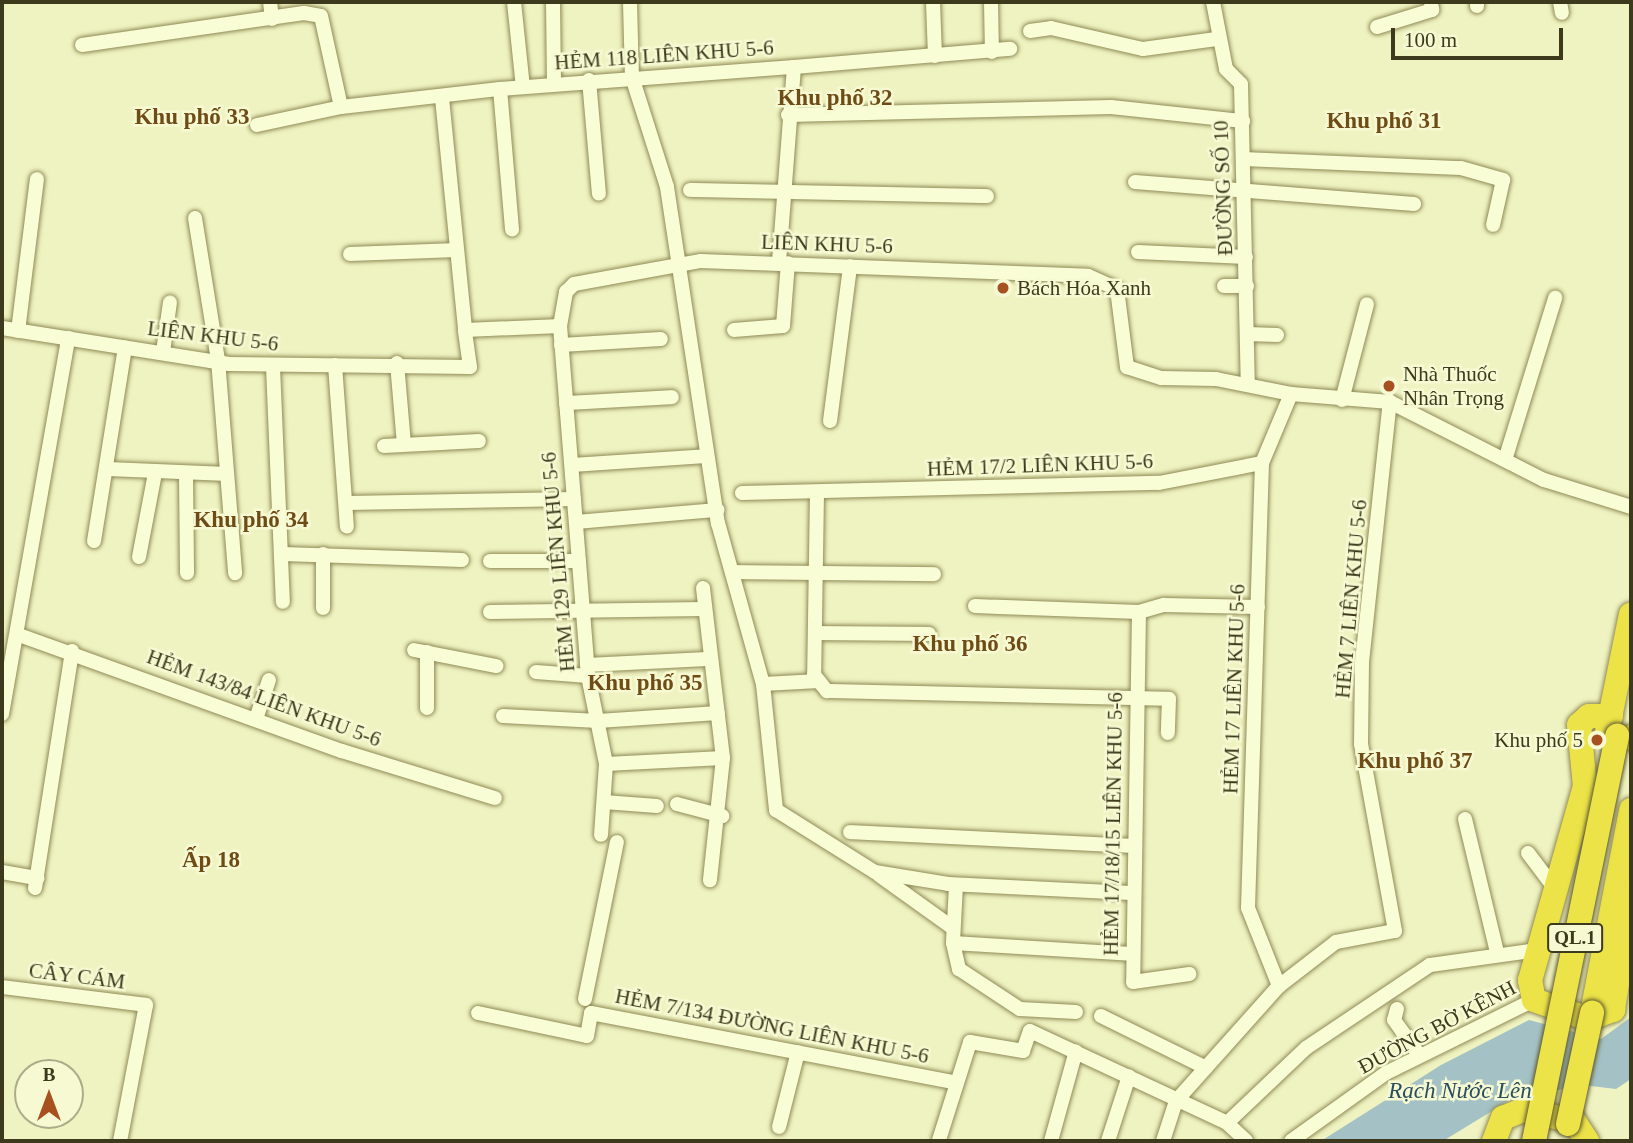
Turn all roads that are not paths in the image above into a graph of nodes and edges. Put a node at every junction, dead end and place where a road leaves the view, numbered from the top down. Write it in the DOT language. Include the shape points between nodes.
graph roads {
  1 [pos="270,2"];
  2 [pos="514,2"];
  3 [pos="554,2"];
  4 [pos="630,2"];
  5 [pos="933,2"];
  6 [pos="991,2"];
  7 [pos="1431,2"];
  8 [pos="1211,3"];
  9 [pos="272,19"];
  10 [pos="1377,27"];
  11 [pos="1030,31"];
  12 [pos="1216,39"];
  13 [pos="82,45"];
  14 [pos="1010,49"];
  15 [pos="992,52"];
  16 [pos="935,56"];
  17 [pos="794,67"];
  18 [pos="632,77"];
  19 [pos="589,80"];
  20 [pos="554,84"];
  21 [pos="523,87"];
  22 [pos="500,89"];
  23 [pos="442,98"];
  24 [pos="341,107"];
  25 [pos="788,115"];
  26 [pos="1243,121"];
  27 [pos="257,125"];
  28 [pos="1243,159"];
  29 [pos="37,179"];
  30 [pos="1135,182"];
  31 [pos="1243,188"];
  32 [pos="690,190"];
  33 [pos="783,191"];
  34 [pos="599,194"];
  35 [pos="987,195"];
  36 [pos="1414,204"];
  37 [pos="195,218"];
  38 [pos="1493,225"];
  39 [pos="512,229"];
  40 [pos="457,250"];
  41 [pos="1138,252"];
  42 [pos="350,254"];
  43 [pos="1246,257"];
  44 [pos="784,263"];
  45 [pos="679,265"];
  46 [pos="850,266"];
  47 [pos="1224,286"];
  48 [pos="1247,286"];
  49 [pos="1555,298"];
  50 [pos="170,302"];
  51 [pos="1367,304"];
  52 [pos="560,326"];
  53 [pos="2,328"];
  54 [pos="465,330"];
  55 [pos="734,330"];
  56 [pos="18,331"];
  57 [pos="1247,334"];
  58 [pos="1277,335"];
  59 [pos="68,338"];
  60 [pos="661,339"];
  61 [pos="561,345"];
  62 [pos="125,347"];
  63 [pos="163,352"];
  64 [pos="218,360"];
  65 [pos="397,363"];
  66 [pos="335,365"];
  67 [pos="273,367"];
  68 [pos="1248,383"];
  69 [pos="1291,394"];
  70 [pos="672,397"];
  71 [pos="1342,400"];
  72 [pos="1390,402"];
  73 [pos="566,403"];
  74 [pos="830,421"];
  75 [pos="478,441"];
  76 [pos="404,444"];
  77 [pos="384,446"];
  78 [pos="706,456"];
  79 [pos="1505,460"];
  80 [pos="1262,463"];
  81 [pos="572,465"];
  82 [pos="109,469"];
  83 [pos="155,472"];
  84 [pos="227,474"];
  85 [pos="186,475"];
  86 [pos="742,493"];
  87 [pos="817,493"];
  88 [pos="574,499"];
  89 [pos="347,503"];
  90 [pos="1631,507"];
  91 [pos="717,510"];
  92 [pos="576,522"];
  93 [pos="347,527"];
  94 [pos="94,541"];
  95 [pos="283,554"];
  96 [pos="323,554"];
  97 [pos="139,556"];
  98 [pos="462,560"];
  99 [pos="490,561"];
  100 [pos="579,561"];
  101 [pos="732,572"];
  102 [pos="820,572"];
  103 [pos="187,573"];
  104 [pos="235,573"];
  105 [pos="934,574"];
  106 [pos="703,588"];
  107 [pos="283,603"];
  108 [pos="975,606"];
  109 [pos="1258,607"];
  110 [pos="323,608"];
  111 [pos="704,609"];
  112 [pos="490,612"];
  113 [pos="1139,612"];
  114 [pos="1631,614"];
  115 [pos="583,615"];
  116 [pos="818,633"];
  117 [pos="929,634"];
  118 [pos="19,635"];
  119 [pos="72,651"];
  120 [pos="707,659"];
  121 [pos="496,666"];
  122 [pos="1631,666"];
  123 [pos="588,671"];
  124 [pos="536,672"];
  125 [pos="269,680"];
  126 [pos="763,684"];
  127 [pos="823,686"];
  128 [pos="1136,696"];
  129 [pos="427,708"];
  130 [pos="718,713"];
  131 [pos="2,714"];
  132 [pos="503,716"];
  133 [pos="256,719"];
  134 [pos="598,721"];
  135 [pos="1623,732"];
  136 [pos="1168,733"];
  137 [pos="723,758"];
  138 [pos="606,764"];
  139 [pos="495,798"];
  140 [pos="604,802"];
  141 [pos="677,804"];
  142 [pos="657,806"];
  143 [pos="1631,810"];
  144 [pos="722,816"];
  145 [pos="1465,819"];
  146 [pos="850,832"];
  147 [pos="601,835"];
  148 [pos="617,842"];
  149 [pos="1133,846"];
  150 [pos="1528,853"];
  151 [pos="2,872"];
  152 [pos="875,872"];
  153 [pos="710,880"];
  154 [pos="956,885"];
  155 [pos="1556,890"];
  156 [pos="1131,892"];
  157 [pos="1631,893"];
  158 [pos="953,935"];
  159 [pos="1538,950"];
  160 [pos="1497,952"];
  161 [pos="1131,954"];
  162 [pos="1189,974"];
  163 [pos="1279,986"];
  164 [pos="2,987"];
  165 [pos="585,999"];
  166 [pos="1534,1000"];
  167 [pos="1020,1009"];
  168 [pos="1397,1009"];
  169 [pos="1076,1012"];
  170 [pos="478,1013"];
  171 [pos="1101,1016"];
  172 [pos="1030,1031"];
  173 [pos="1076,1051"];
  174 [pos="798,1052"];
  175 [pos="1420,1056"];
  176 [pos="1206,1068"];
  177 [pos="1129,1076"];
  178 [pos="953,1082"];
  179 [pos="1176,1101"];
  180 [pos="1227,1123"];
  181 [pos="779,1127"];
  182 [pos="1566,1133"];
  183 [pos="939,1140"];
  184 [pos="120,1141"];
  185 [pos="1051,1141"];
  186 [pos="1108,1141"];
  187 [pos="1163,1141"];
  188 [pos="1246,1141"];
  189 [pos="1291,1141"];
  190 [pos="1494,1141"];
  191 [pos="1525,1141"];
  192 [pos="1534,1141"];
  193 [pos="1549,1141"];
  194 [pos="1587,1141"];
  1 -- 9 [label="street"];
  2 -- 21 [label="street"];
  3 -- 20 [label="street"];
  4 -- 18 [label="street"];
  5 -- 16 [label="street"];
  6 -- 15 [label="street"];
  7 -- 10 [label="street" via="1432,10"];
  8 -- 12 [label="street, ĐƯỜNG SỐ 10"];
  9 -- 13 [label="street"];
  9 -- 24 [label="street" via="321,16"];
  11 -- 12 [label="street" via="1052,28 1143,49"];
  12 -- 26 [label="street, ĐƯỜNG SỐ 10" via="1226,69 1241,84"];
  14 -- 15 [label="street"];
  15 -- 16 [label="street"];
  16 -- 17 [label="street"];
  17 -- 18 [label="street, HẺM 118 LIÊN KHU 5-6"];
  17 -- 25 [label="street, HẺM 118 LIÊN KHU 5-6"];
  18 -- 19 [label="street, HẺM 118 LIÊN KHU 5-6"];
  18 -- 45 [label="street" via="663,172"];
  19 -- 20 [label="street, HẺM 118 LIÊN KHU 5-6"];
  19 -- 34 [label="street"];
  20 -- 21 [label="street, HẺM 118 LIÊN KHU 5-6"];
  21 -- 22 [label="street, HẺM 118 LIÊN KHU 5-6"];
  22 -- 23 [label="street, HẺM 118 LIÊN KHU 5-6"];
  22 -- 39 [label="street"];
  23 -- 24 [label="street, HẺM 118 LIÊN KHU 5-6"];
  23 -- 40 [label="street"];
  24 -- 27 [label="street, HẺM 118 LIÊN KHU 5-6"];
  25 -- 26 [label="street" via="1111,107"];
  25 -- 33 [label="street, HẺM 118 LIÊN KHU 5-6"];
  26 -- 28 [label="street, ĐƯỜNG SỐ 10"];
  28 -- 31 [label="street, ĐƯỜNG SỐ 10"];
  28 -- 38 [label="street" via="1461,168 1503,180"];
  29 -- 56 [label="street"];
  30 -- 31 [label="street"];
  31 -- 36 [label="street"];
  31 -- 43 [label="street, ĐƯỜNG SỐ 10"];
  32 -- 33 [label="street"];
  33 -- 35 [label="street"];
  33 -- 44 [label="street, HẺM 118 LIÊN KHU 5-6"];
  37 -- 64 [label="street"];
  40 -- 42 [label="street"];
  40 -- 54 [label="street"];
  41 -- 43 [label="street"];
  43 -- 48 [label="street, ĐƯỜNG SỐ 10"];
  44 -- 45 [label="street, LIÊN KHU 5-6"];
  44 -- 46 [label="street, LIÊN KHU 5-6"];
  44 -- 55 [label="street, HẺM 118 LIÊN KHU 5-6" via="783,326"];
  45 -- 52 [label="street, LIÊN KHU 5-6" via="574,284 566,292"];
  45 -- 78 [label="street"];
  46 -- 68 [label="street, LIÊN KHU 5-6" via="1106,281 1117,289 1127,367 1161,378"];
  46 -- 74 [label="street"];
  47 -- 48 [label="street"];
  48 -- 57 [label="street, ĐƯỜNG SỐ 10"];
  49 -- 79 [label="street"];
  50 -- 63 [label="street"];
  51 -- 71 [label="street"];
  52 -- 54 [label="street"];
  52 -- 61 [label="street, HẺM 129 LIÊN KHU 5-6"];
  53 -- 56 [label="street, LIÊN KHU 5-6"];
  54 -- 65 [label="street, LIÊN KHU 5-6" via="470,367"];
  56 -- 59 [label="street, LIÊN KHU 5-6"];
  57 -- 58 [label="street"];
  57 -- 68 [label="street, ĐƯỜNG SỐ 10"];
  59 -- 62 [label="street, LIÊN KHU 5-6"];
  59 -- 118 [label="street"];
  60 -- 61 [label="street"];
  61 -- 73 [label="street, HẺM 129 LIÊN KHU 5-6"];
  62 -- 63 [label="street, LIÊN KHU 5-6"];
  62 -- 82 [label="street"];
  63 -- 64 [label="street, LIÊN KHU 5-6"];
  64 -- 67 [label="street, LIÊN KHU 5-6"];
  64 -- 84 [label="street"];
  65 -- 66 [label="street, LIÊN KHU 5-6"];
  65 -- 76 [label="street"];
  66 -- 67 [label="street, LIÊN KHU 5-6"];
  66 -- 89 [label="street"];
  67 -- 95 [label="street"];
  68 -- 69 [label="street, LIÊN KHU 5-6"];
  69 -- 71 [label="street, LIÊN KHU 5-6"];
  69 -- 80 [label="street, HẺM 17 LIÊN KHU 5-6"];
  70 -- 73 [label="street"];
  71 -- 72 [label="street, LIÊN KHU 5-6"];
  72 -- 79 [label="street, LIÊN KHU 5-6"];
  72 -- 163 [label="street, HẺM 7 LIÊN KHU 5-6" via="1362,662 1361,744 1395,931 1336,942"];
  73 -- 81 [label="street, HẺM 129 LIÊN KHU 5-6"];
  75 -- 76 [label="street"];
  76 -- 77 [label="street"];
  78 -- 81 [label="street"];
  78 -- 91 [label="street"];
  79 -- 90 [label="street, LIÊN KHU 5-6" via="1573,491"];
  80 -- 87 [label="street, HẺM 17/2 LIÊN KHU 5-6" via="1159,483"];
  80 -- 109 [label="street, HẺM 17 LIÊN KHU 5-6"];
  81 -- 88 [label="street, HẺM 129 LIÊN KHU 5-6"];
  82 -- 83 [label="street"];
  82 -- 94 [label="street"];
  83 -- 85 [label="street"];
  83 -- 97 [label="street"];
  84 -- 85 [label="street"];
  84 -- 104 [label="street"];
  85 -- 103 [label="street"];
  86 -- 87 [label="street, HẺM 17/2 LIÊN KHU 5-6"];
  87 -- 102 [label="street"];
  88 -- 89 [label="street"];
  88 -- 92 [label="street, HẺM 129 LIÊN KHU 5-6"];
  89 -- 93 [label="street"];
  91 -- 92 [label="street"];
  91 -- 101 [label="street"];
  92 -- 100 [label="street, HẺM 129 LIÊN KHU 5-6"];
  95 -- 96 [label="street"];
  95 -- 107 [label="street"];
  96 -- 98 [label="street"];
  96 -- 110 [label="street"];
  99 -- 100 [label="street"];
  100 -- 115 [label="street, HẺM 129 LIÊN KHU 5-6"];
  101 -- 102 [label="street"];
  101 -- 126 [label="street"];
  102 -- 105 [label="street"];
  102 -- 116 [label="street"];
  106 -- 111 [label="street"];
  108 -- 113 [label="street"];
  109 -- 113 [label="street" via="1164,605"];
  109 -- 163 [label="street, HẺM 17 LIÊN KHU 5-6" via="1248,908"];
  111 -- 115 [label="street"];
  111 -- 120 [label="street"];
  112 -- 115 [label="street"];
  113 -- 128 [label="street, HẺM 17/18/15 LIÊN KHU 5-6"];
  114 -- 135 [label="highway, QL.1"];
  115 -- 123 [label="street, HẺM 129 LIÊN KHU 5-6"];
  116 -- 117 [label="street"];
  116 -- 127 [label="street"];
  118 -- 119 [label="street, HẺM 143/84 LIÊN KHU 5-6"];
  118 -- 131 [label="street"];
  119 -- 133 [label="street, HẺM 143/84 LIÊN KHU 5-6"];
  119 -- 151 [label="street" via="36,883"];
  120 -- 123 [label="street"];
  120 -- 130 [label="street"];
  121 -- 129 [label="street" via="421,651"];
  122 -- 135 [label="highway, QL.1"];
  123 -- 124 [label="street"];
  123 -- 134 [label="street, HẺM 129 LIÊN KHU 5-6"];
  125 -- 133 [label="street"];
  126 -- 127 [label="street"];
  126 -- 152 [label="street" via="775,810"];
  127 -- 128 [label="street"];
  128 -- 136 [label="street" via="1169,699"];
  128 -- 149 [label="street, HẺM 17/18/15 LIÊN KHU 5-6"];
  130 -- 134 [label="street"];
  130 -- 137 [label="street"];
  132 -- 134 [label="street"];
  133 -- 139 [label="street, HẺM 143/84 LIÊN KHU 5-6"];
  134 -- 138 [label="street, HẺM 129 LIÊN KHU 5-6"];
  135 -- 155 [label="highway" via="1589,716 1579,725 1585,786"];
  135 -- 191 [label="highway, QL.1"];
  135 -- 192 [label="highway, QL.1, bridge"];
  135 -- 193 [label="highway, QL.1"];
  137 -- 138 [label="street"];
  137 -- 144 [label="street"];
  138 -- 140 [label="street, HẺM 129 LIÊN KHU 5-6"];
  140 -- 142 [label="street"];
  140 -- 147 [label="street, HẺM 129 LIÊN KHU 5-6"];
  141 -- 144 [label="street"];
  143 -- 182 [label="highway, QL.1, bridge"];
  144 -- 153 [label="street"];
  145 -- 160 [label="street"];
  146 -- 149 [label="street"];
  148 -- 165 [label="street"];
  149 -- 156 [label="street, HẺM 17/18/15 LIÊN KHU 5-6"];
  150 -- 155 [label="street"];
  152 -- 154 [label="street"];
  152 -- 158 [label="street"];
  154 -- 156 [label="street"];
  154 -- 158 [label="street"];
  155 -- 159 [label="highway"];
  156 -- 161 [label="street, HẺM 17/18/15 LIÊN KHU 5-6"];
  157 -- 166 [label="highway" via="1613,1010 1588,1018"];
  158 -- 161 [label="street"];
  158 -- 167 [label="street" via="959,969"];
  159 -- 160 [label="street"];
  159 -- 166 [label="highway" via="1530,989"];
  160 -- 180 [label="street" via="1448,959 1419,973 1306,1048"];
  161 -- 162 [label="street, HẺM 17/18/15 LIÊN KHU 5-6" via="1133,982"];
  163 -- 176 [label="street, HẺM 7 LIÊN KHU 5-6"];
  164 -- 184 [label="street, CÂY CÁM" via="146,1005"];
  166 -- 175 [label="street, ĐƯỜNG BỜ KÊNH"];
  167 -- 169 [label="street"];
  167 -- 172 [label="street"];
  168 -- 175 [label="street" via="1394,1020"];
  170 -- 174 [label="street, HẺM 7/134 ĐƯỜNG LIÊN KHU 5-6" via="587,1036 591,1013"];
  171 -- 176 [label="street"];
  172 -- 173 [label="street"];
  172 -- 178 [label="street, HẺM 7/134 ĐƯỜNG LIÊN KHU 5-6" via="1023,1051 970,1042"];
  173 -- 177 [label="street"];
  173 -- 185 [label="street"];
  174 -- 178 [label="street, HẺM 7/134 ĐƯỜNG LIÊN KHU 5-6"];
  174 -- 181 [label="street"];
  175 -- 189 [label="street, ĐƯỜNG BỜ KÊNH"];
  176 -- 179 [label="street, HẺM 7 LIÊN KHU 5-6"];
  177 -- 179 [label="street"];
  177 -- 186 [label="street"];
  178 -- 183 [label="street"];
  179 -- 180 [label="street"];
  179 -- 187 [label="street, HẺM 7 LIÊN KHU 5-6"];
  180 -- 188 [label="street"];
  190 -- 194 [label="highway" via="1503,1118 1523,1110 1574,1121"];
}
